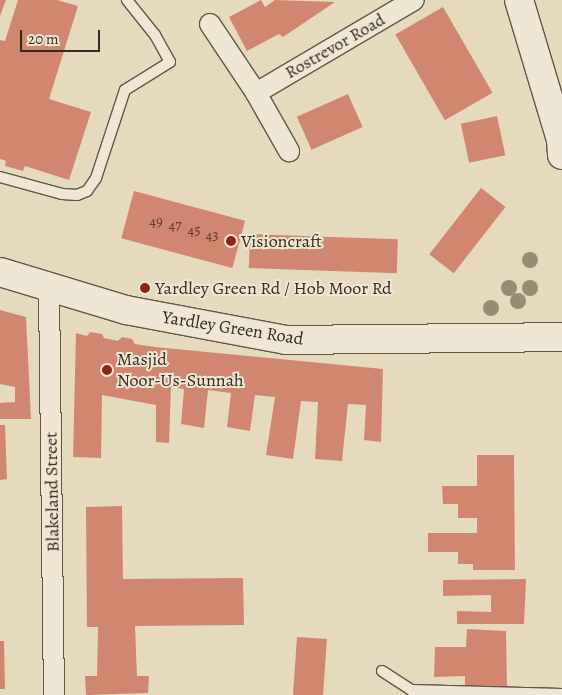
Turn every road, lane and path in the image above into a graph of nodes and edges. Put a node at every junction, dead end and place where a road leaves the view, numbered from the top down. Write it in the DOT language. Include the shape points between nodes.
graph roads {
  1 [pos="127,0"];
  2 [pos="414,0"];
  3 [pos="519,0"];
  4 [pos="210,24"];
  5 [pos="256,93"];
  6 [pos="289,151"];
  7 [pos="562,155"];
  8 [pos="0,177"];
  9 [pos="0,272"];
  10 [pos="49,288"];
  11 [pos="562,337"];
  12 [pos="382,671"];
  13 [pos="562,694"];
  14 [pos="54,695"];
  1 -- 8 [label="lane" via="155,35 170,62 125,90 96,178 87,190 77,195"];
  2 -- 5 [label="street, Rostrevor Road"];
  3 -- 7 [label="street" via="562,140"];
  4 -- 5 [label="street"];
  5 -- 6 [label="street"];
  9 -- 10 [label="street, Yardley Green Road"];
  10 -- 11 [label="street, Yardley Green Road" via="126,310 286,340"];
  10 -- 14 [label="street, Blakeland Street"];
  12 -- 13 [label="lane" via="411,690"];
}
